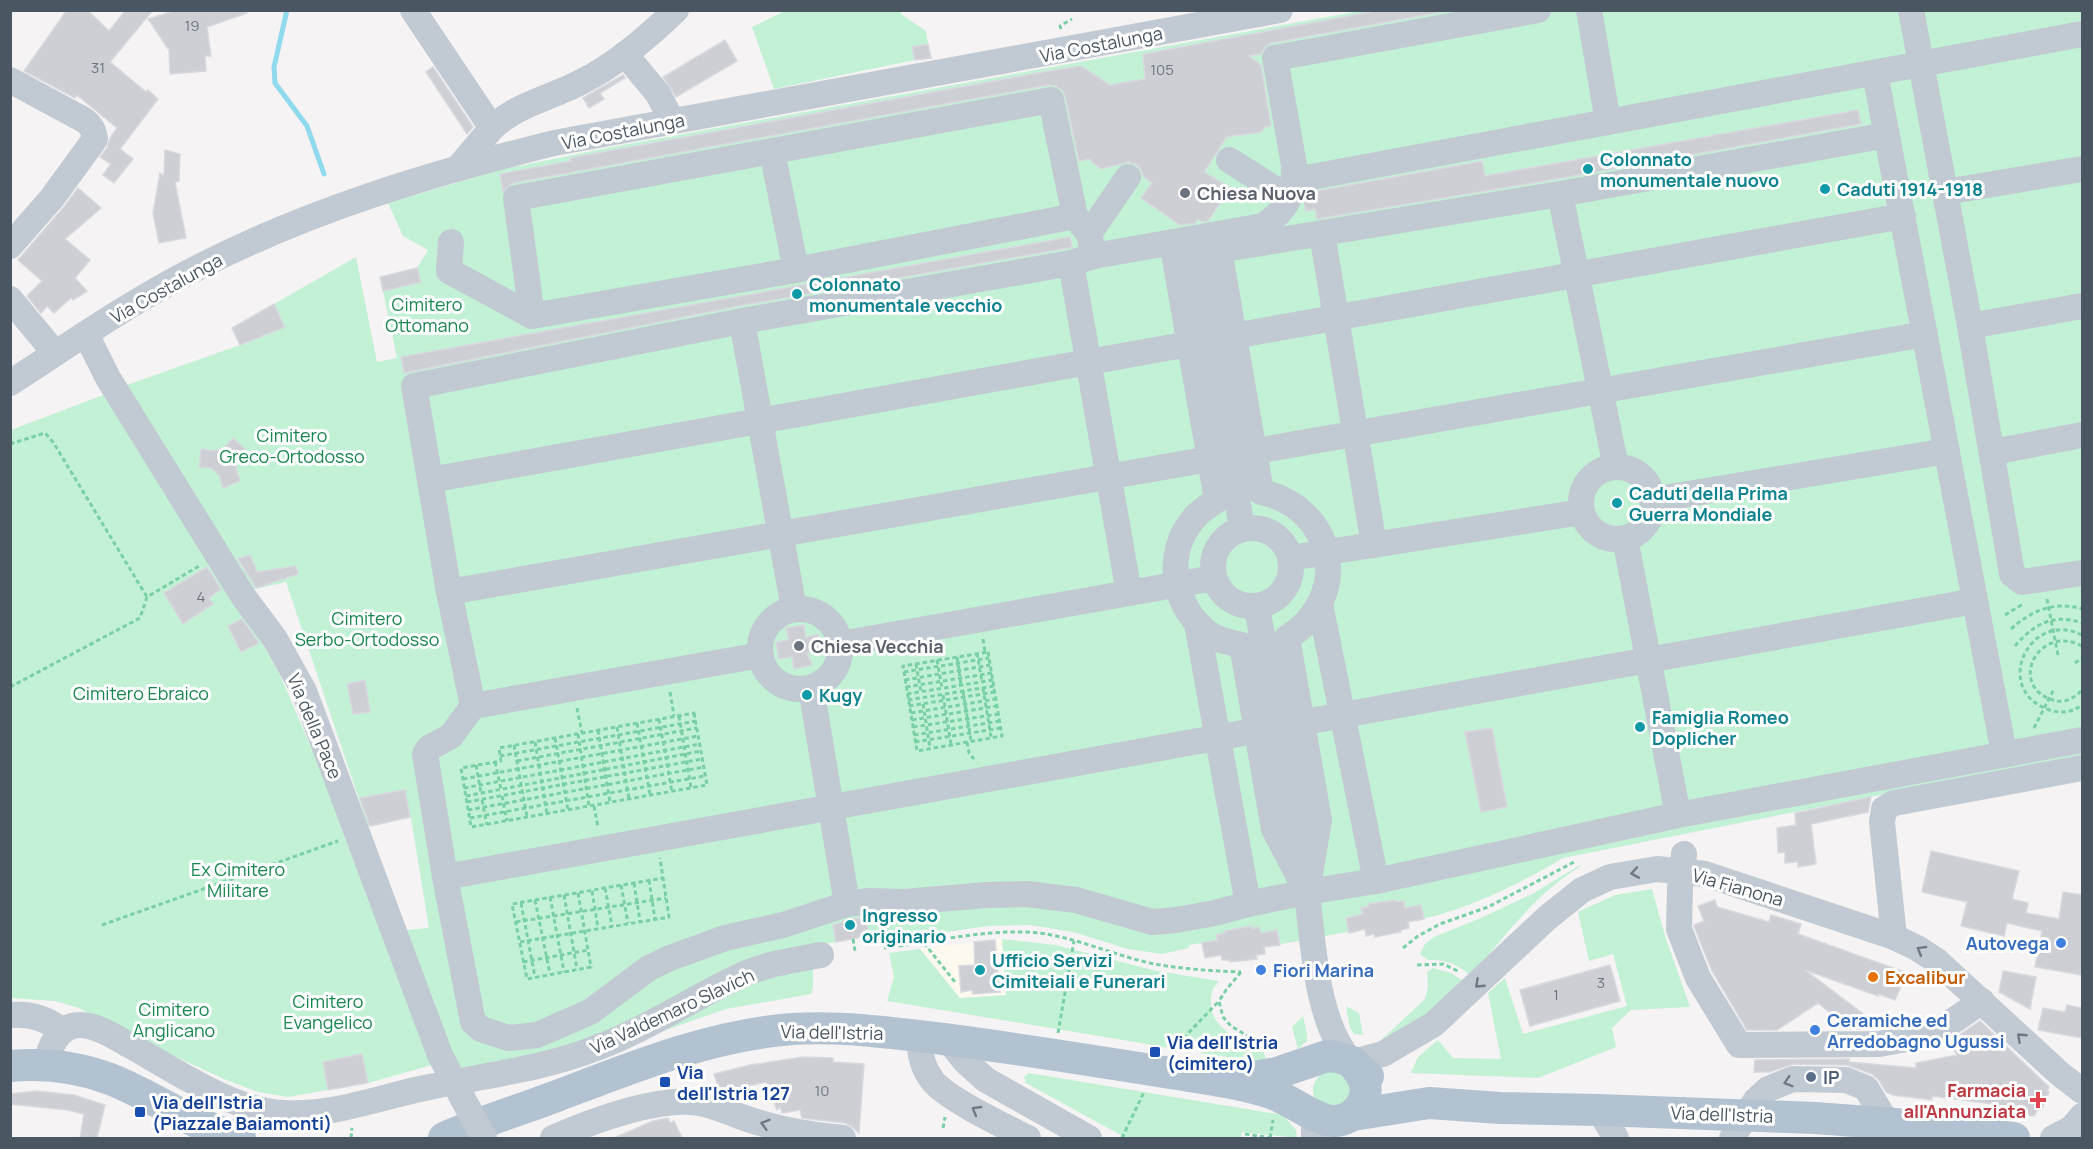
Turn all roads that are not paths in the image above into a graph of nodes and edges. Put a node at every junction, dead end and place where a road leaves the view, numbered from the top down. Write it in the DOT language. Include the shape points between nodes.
graph roads {
  1 [pos="413,10"];
  2 [pos="676,10"];
  3 [pos="1280,10"];
  4 [pos="1538,10"];
  5 [pos="1589,10"];
  6 [pos="1911,10"];
  7 [pos="2082,34"];
  8 [pos="625,54"];
  9 [pos="1922,64"];
  10 [pos="1875,72"];
  11 [pos="10,80"];
  12 [pos="672,121"];
  13 [pos="1608,122"];
  14 [pos="492,128"];
  15 [pos="1887,135"];
  16 [pos="772,151"];
  17 [pos="1229,160"];
  18 [pos="459,167"];
  19 [pos="2082,169"];
  20 [pos="1128,177"];
  21 [pos="1292,189"];
  22 [pos="1945,192"];
  23 [pos="1560,194"];
  24 [pos="1903,216"];
  25 [pos="1322,234"];
  26 [pos="1184,240"];
  27 [pos="451,242"];
  28 [pos="1083,242"];
  29 [pos="10,246"];
  30 [pos="796,270"];
  31 [pos="1576,275"];
  32 [pos="10,300"];
  33 [pos="2082,306"];
  34 [pos="532,316"];
  35 [pos="1336,318"];
  36 [pos="742,321"];
  37 [pos="1970,326"];
  38 [pos="86,334"];
  39 [pos="1925,334"];
  40 [pos="1212,340"];
  41 [pos="56,353"];
  42 [pos="1089,362"];
  43 [pos="10,382"];
  44 [pos="1600,390"];
  45 [pos="760,421"];
  46 [pos="1355,433"];
  47 [pos="2082,435"];
  48 [pos="1947,451"];
  49 [pos="1993,452"];
  50 [pos="1231,455"];
  51 [pos="1616,467"];
  52 [pos="1109,476"];
  53 [pos="430,480"];
  54 [pos="1652,500"];
  55 [pos="1582,512"];
  56 [pos="1242,528"];
  57 [pos="780,534"];
  58 [pos="1625,538"];
  59 [pos="1374,545"];
  60 [pos="1327,552"];
  61 [pos="1290,558"];
  62 [pos="2082,573"];
  63 [pos="1214,578"];
  64 [pos="1176,584"];
  65 [pos="449,592"];
  66 [pos="1130,593"];
  67 [pos="1975,601"];
  68 [pos="1320,604"];
  69 [pos="1257,607"];
  70 [pos="794,609"];
  71 [pos="1197,624"];
  72 [pos="840,644"];
  73 [pos="760,655"];
  74 [pos="1648,660"];
  75 [pos="811,688"];
  76 [pos="473,706"];
  77 [pos="1342,716"];
  78 [pos="1279,727"];
  79 [pos="1218,738"];
  80 [pos="2082,740"];
  81 [pos="2004,753"];
  82 [pos="2082,768"];
  83 [pos="831,807"];
  84 [pos="1678,815"];
  85 [pos="1683,863"];
  86 [pos="446,877"];
  87 [pos="1376,881"];
  88 [pos="1307,892"];
  89 [pos="847,904"];
  90 [pos="1248,904"];
  91 [pos="1894,937"];
  92 [pos="821,955"];
  93 [pos="1982,1000"];
  94 [pos="1325,1014"];
  95 [pos="10,1015"];
  96 [pos="63,1031"];
  97 [pos="934,1038"];
  98 [pos="1021,1050"];
  99 [pos="1315,1062"];
  100 [pos="1352,1062"];
  101 [pos="46,1065"];
  102 [pos="10,1066"];
  103 [pos="1228,1082"];
  104 [pos="458,1091"];
  105 [pos="2082,1091"];
  106 [pos="1008,1093"];
  107 [pos="147,1098"];
  108 [pos="1429,1103"];
  109 [pos="1599,1110"];
  110 [pos="2082,1116"];
  111 [pos="1312,1125"];
  112 [pos="1344,1127"];
  113 [pos="1739,1127"];
  114 [pos="215,1138"];
  115 [pos="240,1138"];
  116 [pos="443,1138"];
  117 [pos="484,1138"];
  118 [pos="553,1138"];
  119 [pos="843,1138"];
  120 [pos="1028,1138"];
  121 [pos="1089,1138"];
  122 [pos="1616,1138"];
  123 [pos="2014,1138"];
  124 [pos="2053,1138"];
  1 -- 14 [label="street"];
  2 -- 8 [label="street"];
  3 -- 12 [label="street, Via Costalunga"];
  4 -- 21 [label="street" via="1275,58 1294,165"];
  5 -- 13 [label="street"];
  6 -- 9 [label="street"];
  7 -- 9 [label="street"];
  8 -- 12 [label="street" via="658,94"];
  8 -- 14 [label="street" via="584,81 532,102"];
  9 -- 10 [label="street"];
  9 -- 22 [label="street"];
  10 -- 13 [label="street"];
  10 -- 15 [label="street"];
  11 -- 29 [label="street" via="90,124 95,139 52,198"];
  12 -- 18 [label="street, Via Costalunga" via="554,143"];
  13 -- 21 [label="street"];
  14 -- 18 [label="street"];
  15 -- 23 [label="street"];
  15 -- 24 [label="street"];
  16 -- 28 [label="street" via="1051,100"];
  16 -- 30 [label="street"];
  16 -- 34 [label="street" via="516,198"];
  17 -- 21 [label="street"];
  18 -- 38 [label="street, Via Costalunga" via="353,201 234,250 149,294"];
  19 -- 22 [label="street"];
  20 -- 28 [label="street"];
  21 -- 26 [label="street" via="1278,215 1263,226"];
  22 -- 37 [label="street"];
  23 -- 25 [label="street"];
  23 -- 31 [label="street"];
  24 -- 31 [label="street"];
  24 -- 39 [label="street"];
  25 -- 35 [label="street"];
  25 -- 40 [label="street" via="1219,250"];
  26 -- 28 [label="street"];
  26 -- 40 [label="street"];
  27 -- 34 [label="street" via="449,271"];
  28 -- 30 [label="street"];
  28 -- 36 [label="street"];
  28 -- 42 [label="street"];
  30 -- 34 [label="street"];
  31 -- 35 [label="street"];
  31 -- 44 [label="street"];
  32 -- 41 [label="street"];
  33 -- 37 [label="street"];
  35 -- 40 [label="street"];
  35 -- 46 [label="street"];
  36 -- 45 [label="street"];
  36 -- 53 [label="street" via="414,386"];
  37 -- 49 [label="street"];
  38 -- 41 [label="street, Via Costalunga"];
  38 -- 104 [label="street, Via della Pace" via="114,388 243,596 275,639 304,691 440,1055"];
  39 -- 44 [label="street"];
  39 -- 48 [label="street"];
  40 -- 42 [label="street"];
  40 -- 50 [label="street"];
  40 -- 50 [label="street"];
  41 -- 43 [label="street, Via Costalunga"];
  42 -- 45 [label="street"];
  42 -- 52 [label="street"];
  44 -- 46 [label="street"];
  44 -- 51 [label="street"];
  45 -- 53 [label="street"];
  45 -- 57 [label="street"];
  46 -- 50 [label="street"];
  46 -- 59 [label="street"];
  47 -- 49 [label="street"];
  48 -- 54 [label="street"];
  48 -- 67 [label="street"];
  49 -- 62 [label="street" via="2012,574 2022,582"];
  50 -- 52 [label="street"];
  50 -- 56 [label="street"];
  50 -- 60 [label="street" via="1261,492 1304,512 1317,528"];
  50 -- 64 [label="street" via="1217,500 1196,516 1178,545"];
  51 -- 54 [label="street" via="1638,475 1647,484"];
  51 -- 55 [label="street" via="1588,481 1581,499"];
  52 -- 57 [label="street"];
  52 -- 66 [label="street"];
  53 -- 65 [label="street"];
  54 -- 58 [label="street" via="1646,524"];
  55 -- 58 [label="street" via="1587,523 1602,536"];
  55 -- 59 [label="street"];
  56 -- 61 [label="street" via="1264,529 1275,535"];
  56 -- 63 [label="street" via="1217,548"];
  57 -- 65 [label="street"];
  57 -- 70 [label="street"];
  58 -- 74 [label="street"];
  59 -- 60 [label="street"];
  60 -- 61 [label="street"];
  60 -- 68 [label="street" via="1326,589"];
  61 -- 69 [label="street" via="1291,569 1282,593"];
  63 -- 64 [label="street"];
  63 -- 69 [label="street" via="1229,600"];
  64 -- 66 [label="street"];
  64 -- 71 [label="street" via="1184,606"];
  65 -- 76 [label="street"];
  66 -- 72 [label="street"];
  67 -- 74 [label="street"];
  67 -- 81 [label="street"];
  68 -- 77 [label="street"];
  68 -- 78 [label="street" via="1308,622 1287,638"];
  69 -- 78 [label="street"];
  70 -- 72 [label="street" via="824,616 835,628"];
  70 -- 73 [label="street" via="771,621 763,634"];
  71 -- 78 [label="street" via="1225,642 1242,645"];
  71 -- 79 [label="street"];
  72 -- 75 [label="street" via="834,671"];
  73 -- 75 [label="street" via="767,671 781,684"];
  73 -- 76 [label="street"];
  74 -- 77 [label="street"];
  74 -- 84 [label="street"];
  75 -- 83 [label="street"];
  76 -- 86 [label="street" via="451,736 425,754"];
  77 -- 78 [label="street"];
  77 -- 87 [label="street"];
  78 -- 79 [label="street"];
  78 -- 88 [label="street" via="1274,829"];
  78 -- 88 [label="street" via="1319,820"];
  79 -- 83 [label="street"];
  79 -- 90 [label="street"];
  80 -- 81 [label="street"];
  81 -- 84 [label="street"];
  82 -- 91 [label="street" via="1894,803 1884,809 1882,822"];
  83 -- 86 [label="street"];
  83 -- 89 [label="street"];
  84 -- 87 [label="street"];
  85 -- 91 [label="street, Via Fianona" via="1705,874"];
  85 -- 93 [label="street" via="1679,929 1698,978 1739,1045 1878,1044 1934,1034"];
  85 -- 100 [label="street, Via Fianona, one-way" via="1610,877 1582,890 1434,1024 1383,1054"];
  86 -- 89 [label="street" via="473,1022 481,1029 509,1038 537,1035 590,1012 649,968 670,958 725,938 783,925"];
  87 -- 88 [label="street"];
  88 -- 90 [label="street"];
  88 -- 94 [label="street"];
  89 -- 90 [label="street" via="1027,894 1076,900 1152,922 1215,914"];
  93 -- 91 [label="street, Via Fianona, one-way" via="1937,960"];
  92 -- 104 [label="street, Via Valdemaro Slavich" via="744,974 595,1049"];
  105 -- 93 [label="street, Via Fianona, one-way"];
  94 -- 99 [label="street"];
  94 -- 100 [label="street" via="1339,1047"];
  95 -- 96 [label="street" via="42,1018"];
  96 -- 101 [label="street" via="49,1051"];
  96 -- 104 [label="street, Via Valdemaro Slavich" via="80,1025 96,1028 218,1094 243,1105 280,1113 343,1108 419,1089"];
  97 -- 98 [label="main road, Via dell'Istria"];
  97 -- 106 [label="street"];
  97 -- 116 [label="main road, Via dell'Istria" via="847,1029 794,1029 743,1035 644,1063"];
  120 -- 97 [label="street, one-way" via="933,1083 922,1060"];
  98 -- 103 [label="main road, Via dell'Istria"];
  98 -- 106 [label="street" via="1004,1062 1003,1084"];
  99 -- 100 [label="main road, Via dell'Istria" via="1327,1056"];
  99 -- 103 [label="main road, Via dell'Istria"];
  99 -- 111 [label="main road" via="1305,1073 1300,1089"];
  100 -- 108 [label="main road, Via dell'Istria" via="1392,1092"];
  100 -- 112 [label="main road" via="1366,1087 1362,1103"];
  101 -- 102 [label="main road"];
  101 -- 107 [label="main road" via="87,1071"];
  103 -- 111 [label="main road, Via dell'Istria" via="1277,1096"];
  104 -- 117 [label="street, Via della Pace, bridge"];
  106 -- 121 [label="street"];
  107 -- 114 [label="main road"];
  107 -- 115 [label="main road"];
  108 -- 109 [label="main road, Via dell'Istria"];
  108 -- 112 [label="main road, Via dell'Istria"];
  109 -- 113 [label="main road, Via dell'Istria"];
  109 -- 122 [label="street"];
  110 -- 124 [label="street" via="2072,1128"];
  111 -- 112 [label="main road, Via dell'Istria" via="1323,1120 1347,1119"];
  113 -- 123 [label="main road, Via dell'Istria" via="1887,1123"];
  119 -- 118 [label="street, one-way" via="799,1134 704,1104 680,1101 651,1104"];
}
